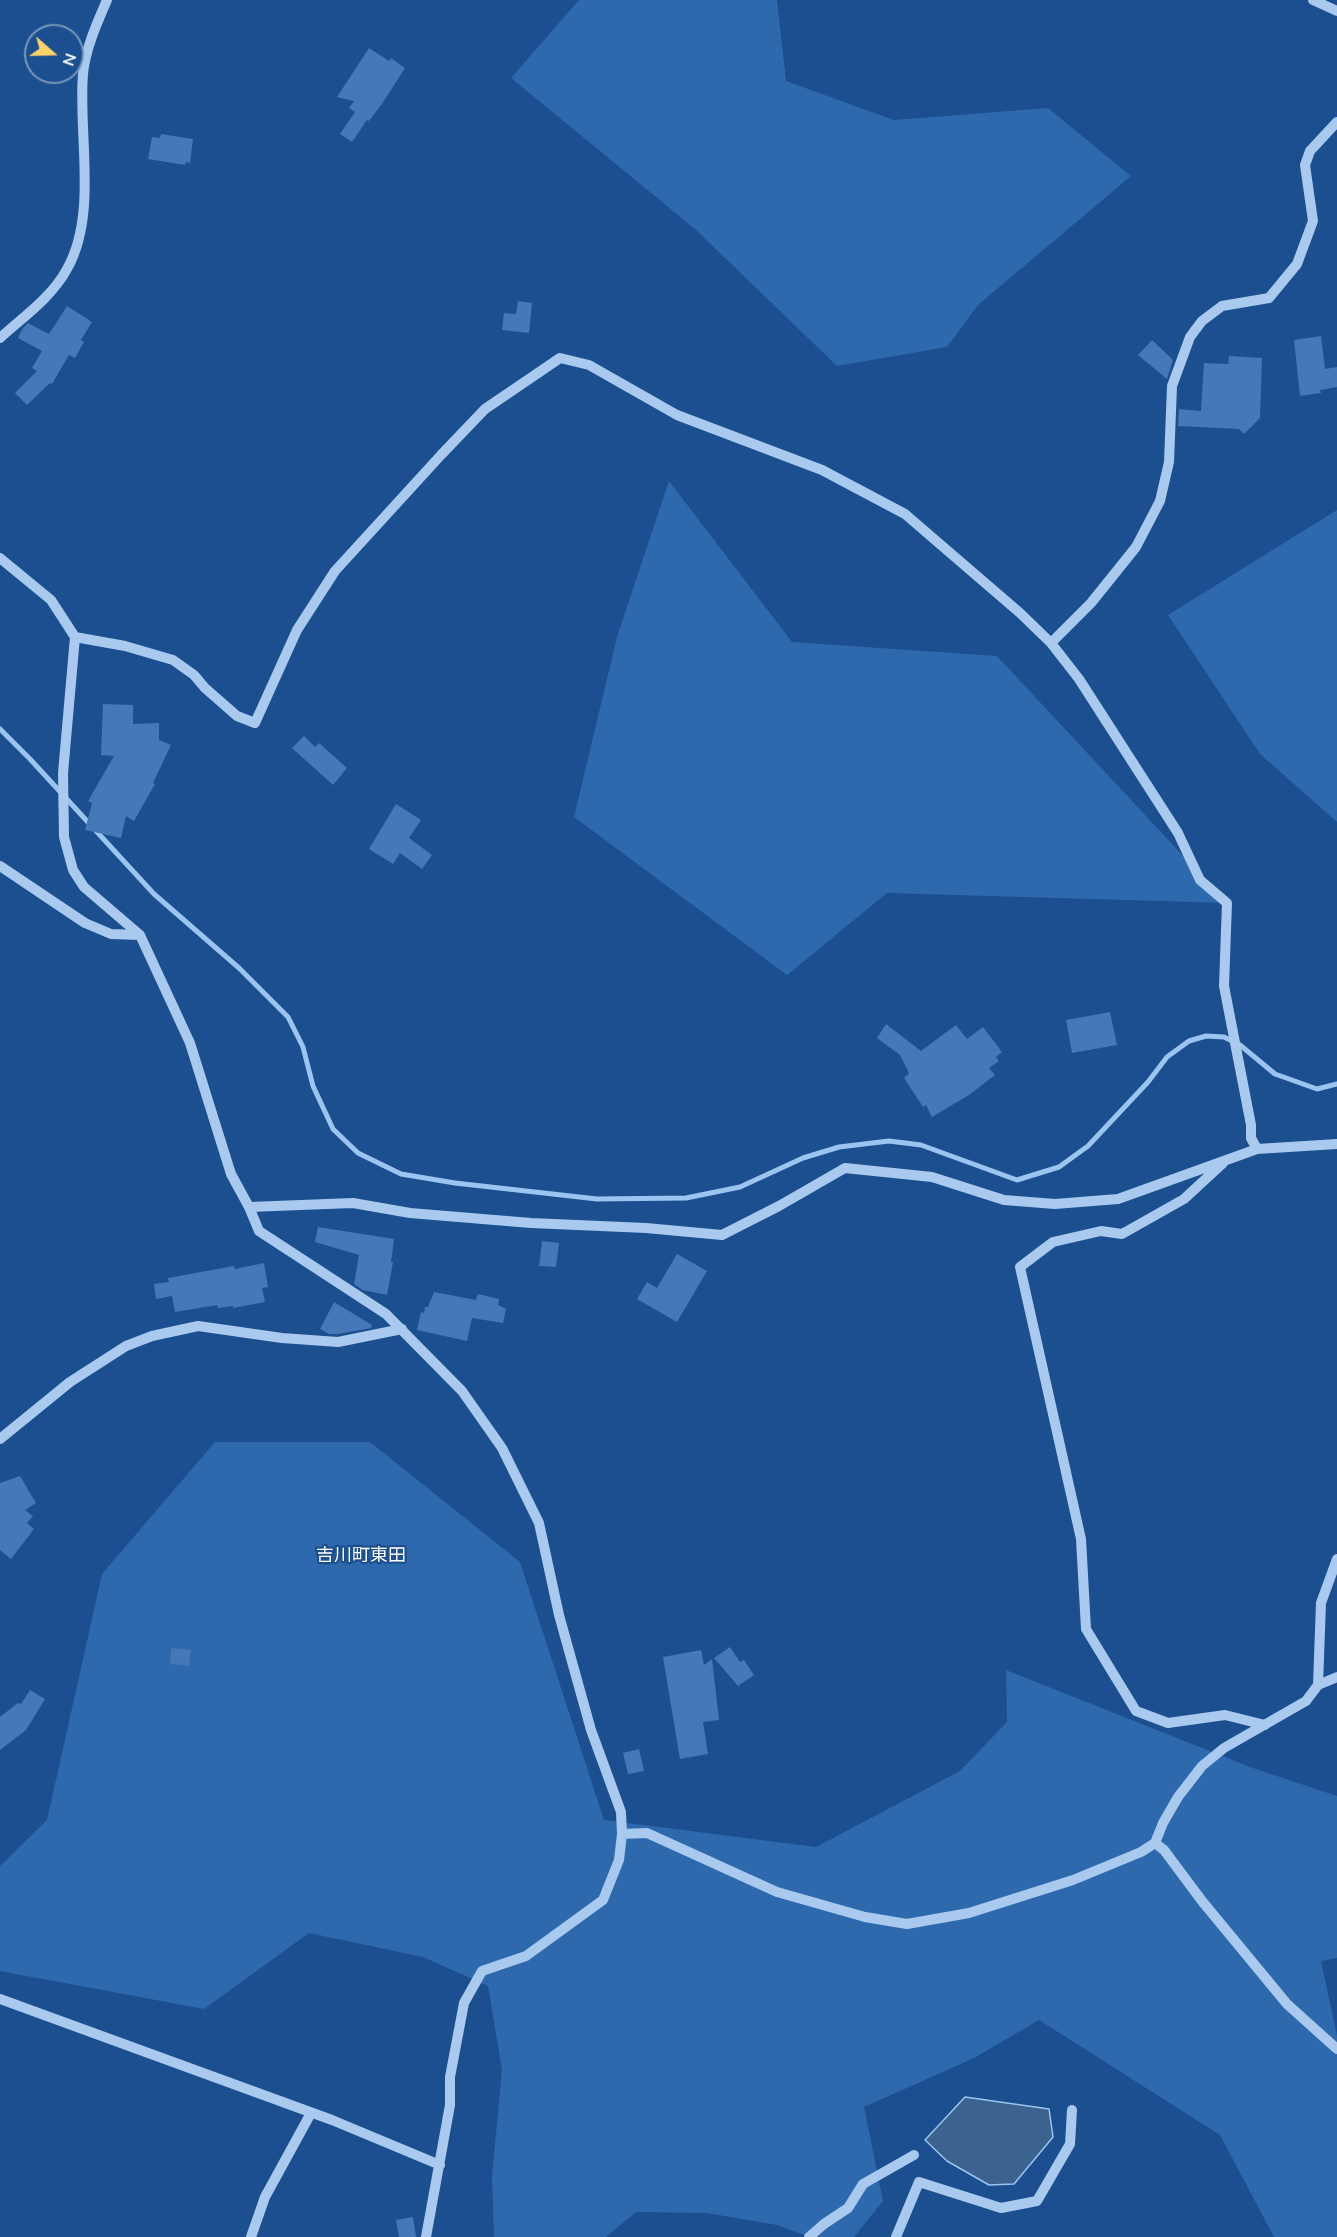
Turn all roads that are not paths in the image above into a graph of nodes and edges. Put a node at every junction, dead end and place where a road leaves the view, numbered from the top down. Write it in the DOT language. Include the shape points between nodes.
graph roads {
  1 [pos="107,0"];
  2 [pos="1312,0"];
  3 [pos="1337,11"];
  4 [pos="1337,122"];
  5 [pos="0,338"];
  6 [pos="0,558"];
  7 [pos="75,637"];
  8 [pos="1051,643"];
  9 [pos="0,866"];
  10 [pos="140,935"];
  11 [pos="1337,1144"];
  12 [pos="1257,1149"];
  13 [pos="1226,1160"];
  14 [pos="249,1207"];
  15 [pos="402,1329"];
  16 [pos="0,1439"];
  17 [pos="1337,1559"];
  18 [pos="1337,1677"];
  19 [pos="1318,1685"];
  20 [pos="1265,1725"];
  21 [pos="622,1834"];
  22 [pos="1155,1843"];
  23 [pos="0,1999"];
  24 [pos="1337,2049"];
  25 [pos="1072,2110"];
  26 [pos="311,2113"];
  27 [pos="914,2155"];
  28 [pos="440,2165"];
  29 [pos="251,2237"];
  30 [pos="426,2237"];
  31 [pos="809,2237"];
  32 [pos="896,2237"];
  1 -- 5 [label="street" via="83,72 84,194 80,239 67,270 43,300"];
  2 -- 3 [label="street"];
  4 -- 8 [label="street" via="1310,151 1305,165 1312,221 1297,264 1269,298 1222,306 1202,321 1190,337 1172,386 1169,462 1160,501 1136,547 1091,603"];
  6 -- 7 [label="street" via="51,600"];
  7 -- 8 [label="street" via="173,660 237,717 255,723 297,630 335,571 485,409 560,358 589,365 677,416 822,470 905,514"];
  7 -- 10 [label="street" via="63,773 64,837 73,870 84,887"];
  8 -- 12 [label="street" via="1079,679 1178,833 1200,880 1227,903 1224,986 1251,1138"];
  9 -- 10 [label="street" via="85,923 111,934"];
  10 -- 14 [label="street" via="190,1043 231,1174"];
  11 -- 12 [label="street"];
  12 -- 13 [label="street"];
  13 -- 14 [label="street" via="1118,1199 1055,1204 1004,1200 932,1177 845,1168 722,1235 410,1213 353,1203"];
  13 -- 20 [label="street" via="1184,1199 1122,1234 1101,1231 1053,1242 1020,1267 1081,1539 1086,1629 1136,1711 1168,1723 1225,1715"];
  14 -- 15 [label="street" via="259,1231 347,1287"];
  15 -- 16 [label="street" via="338,1342 198,1326 152,1336 126,1346 70,1382"];
  15 -- 21 [label="street" via="462,1391 502,1448 539,1523 559,1615 591,1730 621,1812"];
  17 -- 19 [label="street" via="1322,1603"];
  18 -- 19 [label="street"];
  19 -- 20 [label="street" via="1306,1701"];
  20 -- 22 [label="street" via="1224,1748 1202,1766 1178,1797"];
  21 -- 22 [label="street" via="647,1833 777,1892 865,1917 907,1924 969,1913 1063,1883"];
  21 -- 28 [label="street" via="619,1860 603,1900 526,1956 482,1971 464,2003 450,2077 450,2105"];
  22 -- 24 [label="street" via="1287,2004"];
  23 -- 26 [label="street"];
  25 -- 32 [label="street" via="1070,2144 1037,2201 1001,2208 919,2182"];
  26 -- 28 [label="street"];
  26 -- 29 [label="street" via="265,2197"];
  27 -- 31 [label="street" via="863,2184 848,2208"];
  28 -- 30 [label="street"];
}
